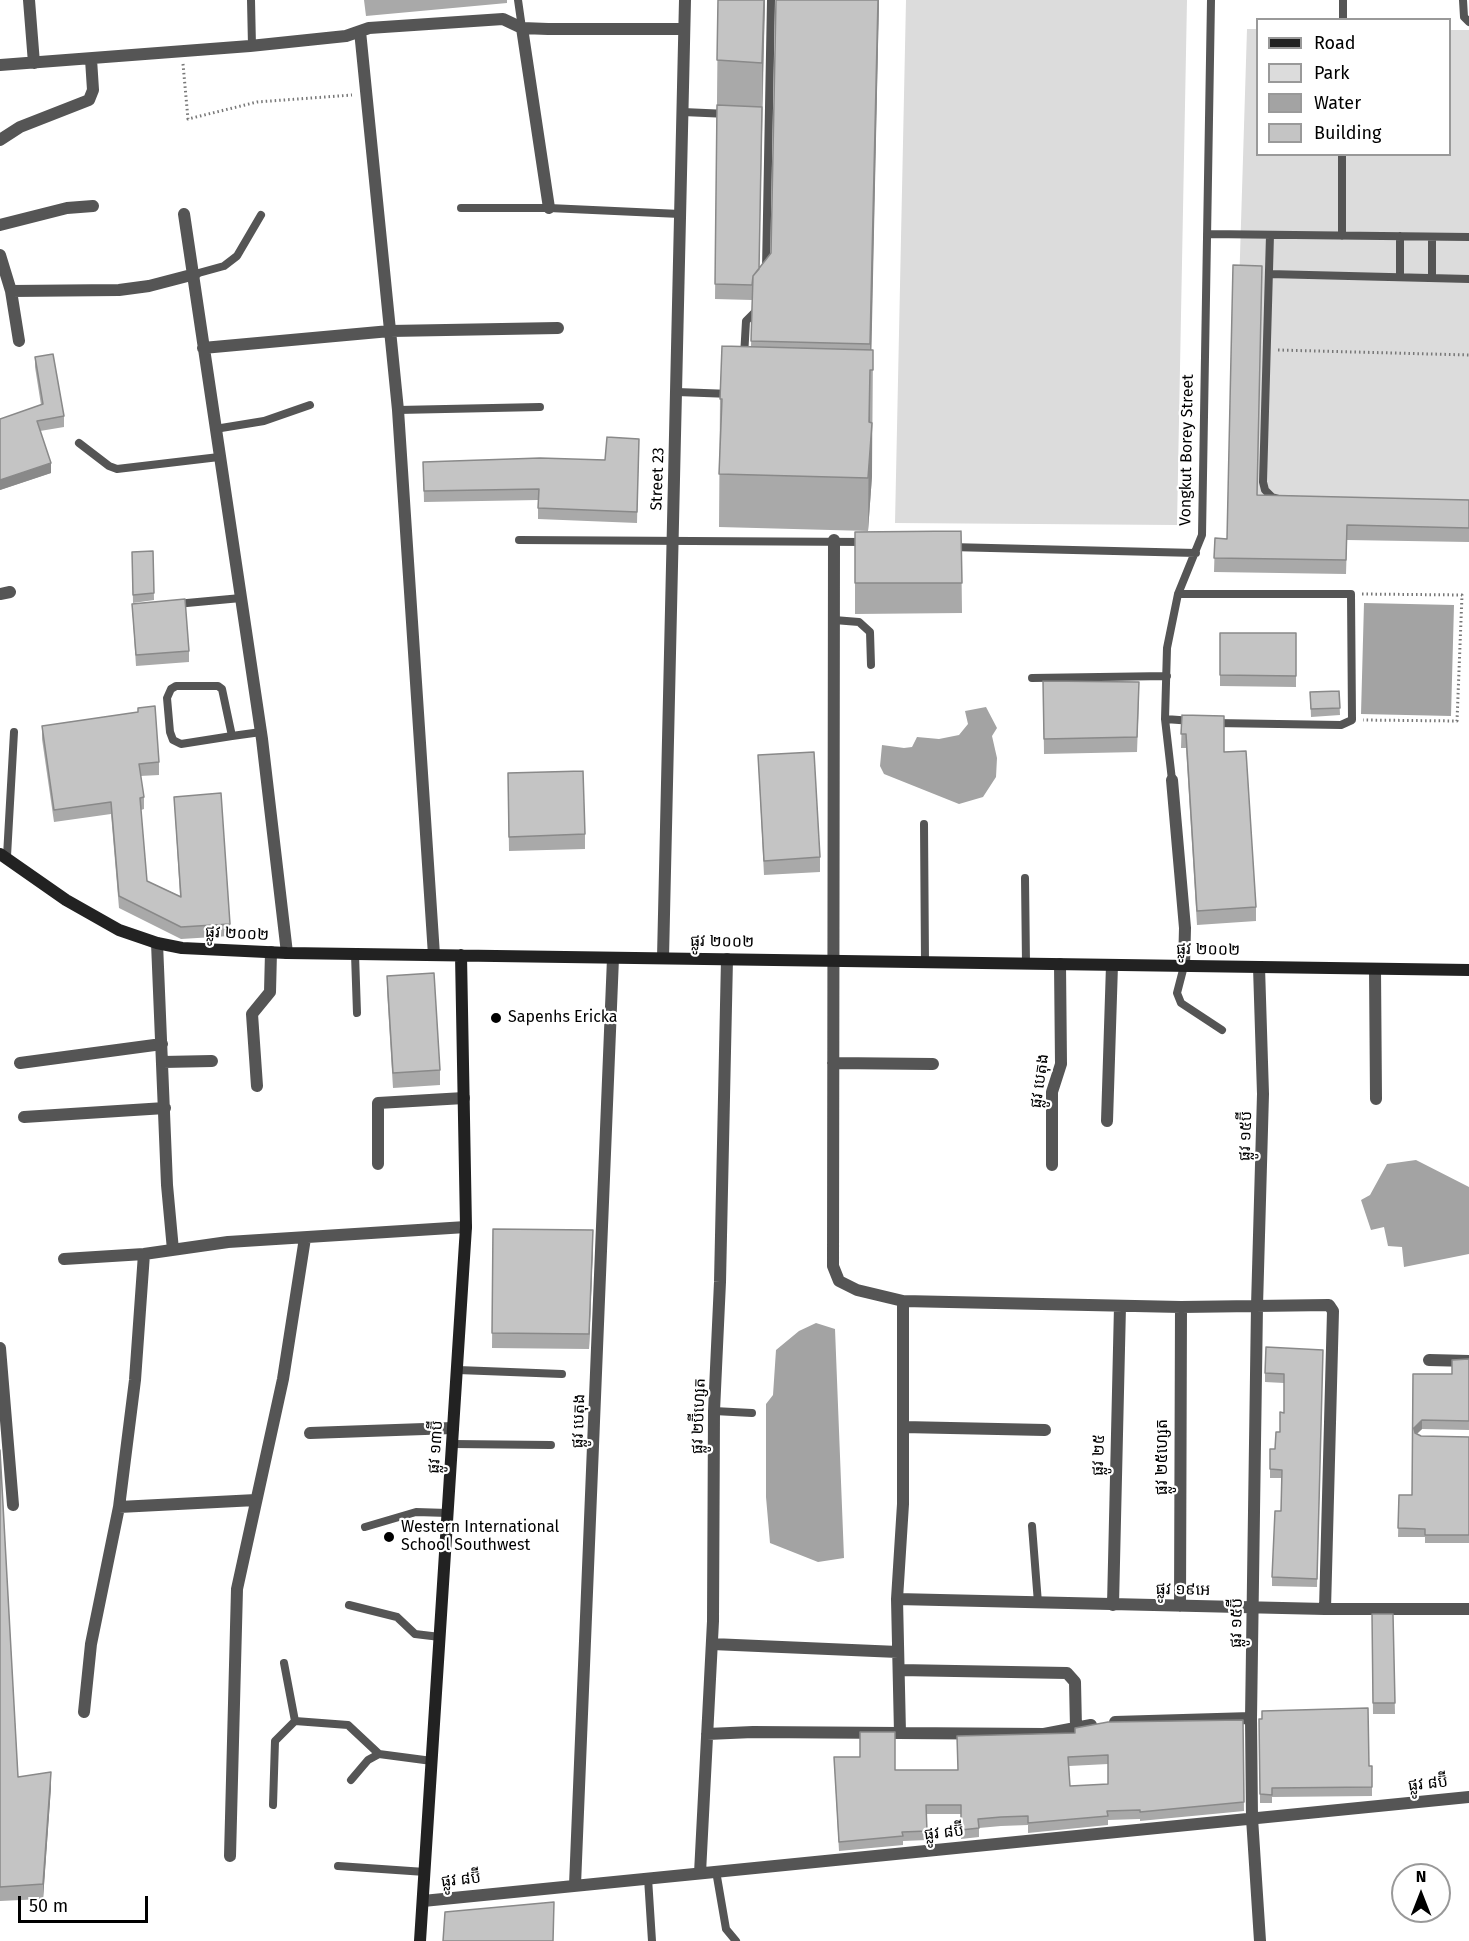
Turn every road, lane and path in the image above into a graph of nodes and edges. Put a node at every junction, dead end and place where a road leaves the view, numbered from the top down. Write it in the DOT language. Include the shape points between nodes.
graph roads {
  1 [pos="29,0"];
  2 [pos="251,0"];
  3 [pos="518,0"];
  4 [pos="685,0"];
  5 [pos="771,0"];
  6 [pos="1211,0"];
  7 [pos="1343,0"];
  8 [pos="1463,0"];
  9 [pos="1343,18"];
  10 [pos="1469,22"];
  11 [pos="522,28"];
  12 [pos="684,29"];
  13 [pos="360,31"];
  14 [pos="252,46"];
  15 [pos="183,52"];
  16 [pos="91,59"];
  17 [pos="34,63"];
  18 [pos="0,65"];
  19 [pos="368,94"];
  20 [pos="683,112"];
  21 [pos="736,115"];
  22 [pos="757,116"];
  23 [pos="767,116"];
  24 [pos="0,140"];
  25 [pos="1342,156"];
  26 [pos="93,206"];
  27 [pos="461,208"];
  28 [pos="549,208"];
  29 [pos="184,214"];
  30 [pos="680,214"];
  31 [pos="261,215"];
  32 [pos="0,225"];
  33 [pos="1207,234"];
  34 [pos="1270,235"];
  35 [pos="1342,236"];
  36 [pos="1401,236"];
  37 [pos="1432,237"];
  38 [pos="1469,237"];
  39 [pos="0,255"];
  40 [pos="195,274"];
  41 [pos="1269,274"];
  42 [pos="765,277"];
  43 [pos="1400,277"];
  44 [pos="1432,278"];
  45 [pos="1469,279"];
  46 [pos="10,291"];
  47 [pos="765,300"];
  48 [pos="558,328"];
  49 [pos="390,331"];
  50 [pos="18,341"];
  51 [pos="203,348"];
  52 [pos="1267,350"];
  53 [pos="1469,355"];
  54 [pos="744,363"];
  55 [pos="677,392"];
  56 [pos="742,394"];
  57 [pos="310,405"];
  58 [pos="540,407"];
  59 [pos="398,410"];
  60 [pos="214,429"];
  61 [pos="79,443"];
  62 [pos="219,458"];
  63 [pos="1293,499"];
  64 [pos="519,540"];
  65 [pos="834,540"];
  66 [pos="673,541"];
  67 [pos="881,543"];
  68 [pos="938,546"];
  69 [pos="1196,553"];
  70 [pos="1178,594"];
  71 [pos="1351,594"];
  72 [pos="241,598"];
  73 [pos="169,605"];
  74 [pos="834,620"];
  75 [pos="872,666"];
  76 [pos="1167,676"];
  77 [pos="1032,678"];
  78 [pos="1165,719"];
  79 [pos="1352,720"];
  80 [pos="14,732"];
  81 [pos="261,732"];
  82 [pos="232,736"];
  83 [pos="1172,780"];
  84 [pos="924,824"];
  85 [pos="3,855"];
  86 [pos="1025,878"];
  87 [pos="157,943"];
  88 [pos="271,952"];
  89 [pos="287,953"];
  90 [pos="355,954"];
  91 [pos="434,955"];
  92 [pos="461,955"];
  93 [pos="613,958"];
  94 [pos="663,958"];
  95 [pos="727,959"];
  96 [pos="833,961"];
  97 [pos="925,962"];
  98 [pos="1026,964"];
  99 [pos="1060,964"];
  100 [pos="1112,965"];
  101 [pos="1184,966"];
  102 [pos="1259,967"];
  103 [pos="1375,969"];
  104 [pos="1469,970"];
  105 [pos="357,1013"];
  106 [pos="1222,1030"];
  107 [pos="162,1044"];
  108 [pos="212,1061"];
  109 [pos="163,1062"];
  110 [pos="20,1063"];
  111 [pos="833,1063"];
  112 [pos="933,1064"];
  113 [pos="257,1086"];
  114 [pos="464,1098"];
  115 [pos="1376,1100"];
  116 [pos="165,1108"];
  117 [pos="24,1117"];
  118 [pos="1107,1121"];
  119 [pos="378,1164"];
  120 [pos="1052,1165"];
  121 [pos="466,1227"];
  122 [pos="304,1238"];
  123 [pos="173,1250"];
  124 [pos="144,1254"];
  125 [pos="64,1259"];
  126 [pos="903,1301"];
  127 [pos="1120,1306"];
  128 [pos="1257,1306"];
  129 [pos="1181,1307"];
  130 [pos="0,1348"];
  131 [pos="1429,1360"];
  132 [pos="1469,1361"];
  133 [pos="458,1370"];
  134 [pos="562,1374"];
  135 [pos="714,1411"];
  136 [pos="752,1413"];
  137 [pos="903,1427"];
  138 [pos="453,1428"];
  139 [pos="1045,1430"];
  140 [pos="310,1433"];
  141 [pos="452,1444"];
  142 [pos="551,1445"];
  143 [pos="256,1500"];
  144 [pos="13,1505"];
  145 [pos="119,1506"];
  146 [pos="448,1514"];
  147 [pos="1032,1526"];
  148 [pos="365,1527"];
  149 [pos="897,1599"];
  150 [pos="1038,1603"];
  151 [pos="349,1605"];
  152 [pos="1113,1605"];
  153 [pos="1180,1606"];
  154 [pos="1254,1608"];
  155 [pos="1325,1609"];
  156 [pos="1469,1609"];
  157 [pos="440,1637"];
  158 [pos="712,1644"];
  159 [pos="898,1652"];
  160 [pos="284,1663"];
  161 [pos="898,1670"];
  162 [pos="84,1713"];
  163 [pos="1251,1718"];
  164 [pos="295,1721"];
  165 [pos="1076,1728"];
  166 [pos="900,1733"];
  167 [pos="707,1734"];
  168 [pos="379,1754"];
  169 [pos="432,1761"];
  170 [pos="351,1780"];
  171 [pos="1469,1797"];
  172 [pos="273,1805"];
  173 [pos="1252,1818"];
  174 [pos="230,1856"];
  175 [pos="338,1866"];
  176 [pos="716,1871"];
  177 [pos="425,1872"];
  178 [pos="700,1873"];
  179 [pos="648,1878"];
  180 [pos="575,1885"];
  181 [pos="423,1901"];
  182 [pos="420,1941"];
  183 [pos="652,1941"];
  184 [pos="736,1941"];
  185 [pos="1260,1941"];
  1 -- 17 [label="street"];
  2 -- 14 [label="lane"];
  3 -- 11 [label="lane"];
  4 -- 12 [label="street, Street 23"];
  5 -- 23 [label="lane"];
  6 -- 33 [label="lane, Vongkut Borey Street"];
  7 -- 9 [label="lane"];
  8 -- 10 [label="lane" via="1464,17"];
  11 -- 12 [label="street"];
  11 -- 13 [label="street" via="503,19"];
  11 -- 28 [label="street"];
  12 -- 20 [label="street, Street 23"];
  13 -- 14 [label="street" via="346,36"];
  13 -- 19 [label="street"];
  14 -- 15 [label="street"];
  15 -- 16 [label="street"];
  15 -- 19 [label="path" via="188,119 257,102"];
  16 -- 17 [label="street"];
  16 -- 24 [label="street" via="93,90 89,100 20,127"];
  17 -- 18 [label="street"];
  19 -- 49 [label="street"];
  20 -- 21 [label="lane"];
  20 -- 30 [label="street, Street 23"];
  22 -- 23 [label="lane"];
  23 -- 42 [label="lane"];
  25 -- 35 [label="lane"];
  26 -- 32 [label="street" via="67,208"];
  27 -- 28 [label="lane"];
  28 -- 30 [label="lane"];
  29 -- 40 [label="street"];
  30 -- 55 [label="street, Street 23"];
  31 -- 40 [label="lane" via="237,256 225,266"];
  33 -- 34 [label="lane"];
  33 -- 69 [label="lane, Vongkut Borey Street" via="1202,535"];
  34 -- 35 [label="lane"];
  34 -- 41 [label="lane"];
  35 -- 36 [label="lane"];
  36 -- 37 [label="lane"];
  36 -- 43 [label="lane"];
  37 -- 38 [label="lane"];
  37 -- 44 [label="lane"];
  39 -- 46 [label="street"];
  40 -- 46 [label="street" via="119,291"];
  40 -- 51 [label="street"];
  41 -- 43 [label="lane"];
  41 -- 52 [label="lane"];
  43 -- 44 [label="lane"];
  44 -- 45 [label="lane"];
  46 -- 50 [label="street"];
  47 -- 54 [label="lane" via="746,321"];
  48 -- 49 [label="street"];
  49 -- 51 [label="street"];
  49 -- 59 [label="street"];
  51 -- 60 [label="street"];
  52 -- 53 [label="path"];
  52 -- 63 [label="lane" via="1263,482 1272,497"];
  55 -- 56 [label="lane"];
  55 -- 66 [label="street, Street 23"];
  57 -- 60 [label="lane" via="264,421"];
  58 -- 59 [label="lane"];
  59 -- 91 [label="street"];
  60 -- 62 [label="street"];
  61 -- 62 [label="lane" via="117,469"];
  62 -- 72 [label="street"];
  64 -- 66 [label="lane"];
  65 -- 66 [label="lane"];
  65 -- 67 [label="lane"];
  65 -- 74 [label="street"];
  66 -- 94 [label="street, Street 23"];
  68 -- 69 [label="lane"];
  69 -- 70 [label="lane, Vongkut Borey Street"];
  70 -- 71 [label="lane"];
  70 -- 76 [label="lane, Vongkut Borey Street" via="1167,648"];
  71 -- 79 [label="lane"];
  71 -- 79 [label="path" via="1462,595 1457,721"];
  72 -- 73 [label="lane"];
  72 -- 81 [label="street"];
  74 -- 75 [label="lane" via="859,622 870,632"];
  74 -- 96 [label="street"];
  76 -- 77 [label="lane"];
  76 -- 78 [label="lane, Vongkut Borey Street"];
  78 -- 79 [label="lane" via="1341,725"];
  78 -- 83 [label="lane, Vongkut Borey Street"];
  80 -- 85 [label="lane"];
  81 -- 82 [label="lane"];
  81 -- 89 [label="street"];
  82 -- 82 [label="lane" via="181,744 174,740 167,698 171,689 222,689"];
  83 -- 101 [label="street, Vongkut Borey Street" via="1185,928"];
  84 -- 97 [label="lane"];
  85 -- 87 [label="street, ផ្លូវ ២០០២" via="66,900 119,930"];
  86 -- 98 [label="lane"];
  87 -- 88 [label="street, ផ្លូវ ២០០២" via="182,948"];
  87 -- 107 [label="street"];
  88 -- 89 [label="street, ផ្លូវ ២០០២"];
  88 -- 113 [label="street" via="270,992 252,1014"];
  89 -- 90 [label="street, ផ្លូវ ២០០២"];
  90 -- 91 [label="street, ផ្លូវ ២០០២"];
  90 -- 105 [label="lane"];
  91 -- 92 [label="street, ផ្លូវ ២០០២"];
  92 -- 93 [label="street, ផ្លូវ ២០០២"];
  92 -- 114 [label="street, ផ្លូវ ១៣ប៊ី"];
  93 -- 94 [label="street, ផ្លូវ ២០០២"];
  93 -- 180 [label="street, ផ្លូវ បេតុង"];
  94 -- 95 [label="street, ផ្លូវ ២០០២"];
  95 -- 96 [label="street, ផ្លូវ ២០០២"];
  95 -- 135 [label="street, ផ្លូវ ២ប៊ីហ្សេត"];
  96 -- 97 [label="street, ផ្លូវ ២០០២"];
  96 -- 111 [label="street"];
  97 -- 98 [label="street, ផ្លូវ ២០០២"];
  98 -- 99 [label="street, ផ្លូវ ២០០២"];
  99 -- 100 [label="street, ផ្លូវ ២០០២"];
  99 -- 120 [label="street, ផ្លូវ បេតុង" via="1061,1064 1052,1092"];
  100 -- 101 [label="street, ផ្លូវ ២០០២"];
  100 -- 118 [label="street"];
  101 -- 102 [label="street, ផ្លូវ ២០០២"];
  101 -- 106 [label="lane" via="1177,993 1180,1003"];
  102 -- 103 [label="street, ផ្លូវ ២០០២"];
  102 -- 128 [label="street, ផ្លូវ ១៥ប៊ី" via="1263,1094"];
  103 -- 104 [label="street, ផ្លូវ ២០០២"];
  103 -- 115 [label="street"];
  107 -- 109 [label="street"];
  107 -- 110 [label="street"];
  108 -- 109 [label="street"];
  109 -- 116 [label="street"];
  111 -- 112 [label="street"];
  111 -- 126 [label="street" via="833,1266 839,1281"];
  114 -- 119 [label="street" via="378,1103"];
  114 -- 121 [label="street, ផ្លូវ ១៣ប៊ី"];
  116 -- 117 [label="street"];
  116 -- 123 [label="street"];
  121 -- 122 [label="street"];
  121 -- 133 [label="street, ផ្លូវ ១៣ប៊ី"];
  122 -- 123 [label="street"];
  122 -- 143 [label="street" via="287,1360"];
  123 -- 124 [label="street"];
  124 -- 125 [label="street"];
  124 -- 145 [label="street" via="135,1380"];
  126 -- 127 [label="street"];
  126 -- 137 [label="street"];
  127 -- 129 [label="street"];
  127 -- 152 [label="street, ផ្លូវ ២៥"];
  128 -- 129 [label="street"];
  128 -- 154 [label="street, ផ្លូវ ១៥ប៊ី"];
  128 -- 155 [label="street" via="1329,1305 1333,1311"];
  129 -- 153 [label="street, ផ្លូវ ២៥ហ្សេត"];
  130 -- 144 [label="street"];
  131 -- 132 [label="street"];
  133 -- 134 [label="lane"];
  133 -- 138 [label="street, ផ្លូវ ១៣ប៊ី"];
  135 -- 136 [label="lane"];
  135 -- 158 [label="street, ផ្លូវ ២ប៊ីហ្សេត"];
  137 -- 139 [label="street"];
  137 -- 149 [label="street"];
  138 -- 140 [label="street"];
  138 -- 141 [label="street, ផ្លូវ ១៣ប៊ី"];
  141 -- 142 [label="lane"];
  141 -- 146 [label="street, ផ្លូវ ១៣ប៊ី"];
  143 -- 145 [label="street"];
  143 -- 174 [label="street" via="237,1589 234,1625"];
  145 -- 162 [label="street" via="91,1644"];
  146 -- 148 [label="lane" via="416,1512"];
  146 -- 157 [label="street, ផ្លូវ ១៣ប៊ី"];
  147 -- 150 [label="lane"];
  149 -- 150 [label="street, ផ្លូវ ១៩អេ"];
  149 -- 159 [label="street"];
  150 -- 152 [label="street, ផ្លូវ ១៩អេ"];
  151 -- 157 [label="lane" via="397,1617 414,1634"];
  152 -- 153 [label="street, ផ្លូវ ១៩អេ"];
  153 -- 154 [label="street, ផ្លូវ ១៩អេ"];
  154 -- 155 [label="street, ផ្លូវ ១៩អេ"];
  154 -- 163 [label="street, ផ្លូវ ១៥ប៊ី"];
  155 -- 156 [label="street, ផ្លូវ ១៩អេ"];
  157 -- 169 [label="street, ផ្លូវ ១៣ប៊ី"];
  158 -- 159 [label="street"];
  158 -- 167 [label="street, ផ្លូវ ២ប៊ីហ្សេត"];
  159 -- 161 [label="street"];
  160 -- 164 [label="lane"];
  161 -- 165 [label="street" via="1067,1673 1075,1682"];
  161 -- 166 [label="street"];
  163 -- 165 [label="street" via="1107,1723"];
  163 -- 173 [label="street, ផ្លូវ ១៥ប៊ី"];
  164 -- 168 [label="lane" via="348,1725"];
  164 -- 172 [label="lane" via="276,1741"];
  165 -- 166 [label="street" via="1044,1734"];
  166 -- 167 [label="street"];
  167 -- 178 [label="street, ផ្លូវ ២ប៊ីហ្សេត"];
  168 -- 169 [label="lane"];
  168 -- 170 [label="lane" via="368,1760"];
  169 -- 177 [label="street, ផ្លូវ ១៣ប៊ី"];
  171 -- 173 [label="street, ផ្លូវ ៨ប៊ី"];
  173 -- 176 [label="street, ផ្លូវ ៨ប៊ី"];
  173 -- 185 [label="street, ផ្លូវ ១៥ប៊ី"];
  175 -- 177 [label="lane"];
  176 -- 178 [label="street, ផ្លូវ ៨ប៊ី"];
  176 -- 184 [label="lane" via="726,1929"];
  177 -- 181 [label="street, ផ្លូវ ១៣ប៊ី"];
  178 -- 179 [label="street, ផ្លូវ ៨ប៊ី"];
  179 -- 180 [label="street, ផ្លូវ ៨ប៊ី"];
  179 -- 183 [label="lane"];
  180 -- 181 [label="street, ផ្លូវ ៨ប៊ី"];
  181 -- 182 [label="street, ផ្លូវ ១៣ប៊ី"];
}
